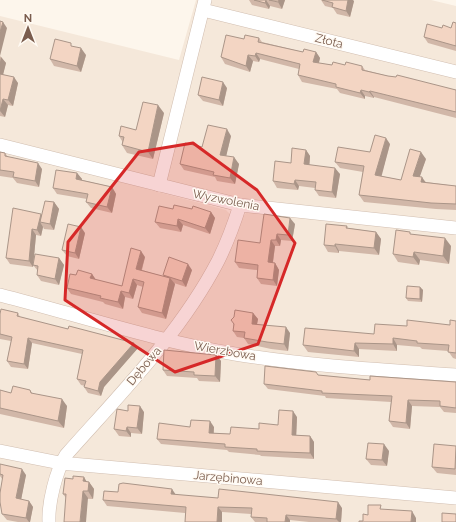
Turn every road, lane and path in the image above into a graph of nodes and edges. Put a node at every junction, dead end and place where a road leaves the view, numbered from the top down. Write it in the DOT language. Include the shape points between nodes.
graph roads {
  1 [pos="204,5"];
  2 [pos="456,72"];
  3 [pos="0,145"];
  4 [pos="160,185"];
  5 [pos="240,204"];
  6 [pos="456,228"];
  7 [pos="0,294"];
  8 [pos="166,339"];
  9 [pos="456,375"];
  10 [pos="0,451"];
  11 [pos="60,463"];
  12 [pos="456,498"];
  13 [pos="49,522"];
  1 -- 2 [label="street, Złota"];
  1 -- 4 [label="street"];
  3 -- 4 [label="street, Wyzwolenia"];
  4 -- 5 [label="street, Wyzwolenia"];
  5 -- 6 [label="street, Wyzwolenia"];
  5 -- 8 [label="street, Dębowa" via="218,261 189,310"];
  7 -- 8 [label="street, Wierzbowa"];
  8 -- 9 [label="street, Wierzbowa" via="235,354 332,366"];
  8 -- 11 [label="street, Dębowa"];
  10 -- 11 [label="street, Jarzębinowa"];
  11 -- 12 [label="street, Jarzębinowa"];
  11 -- 13 [label="street, Dębowa" via="48,512"];
}
